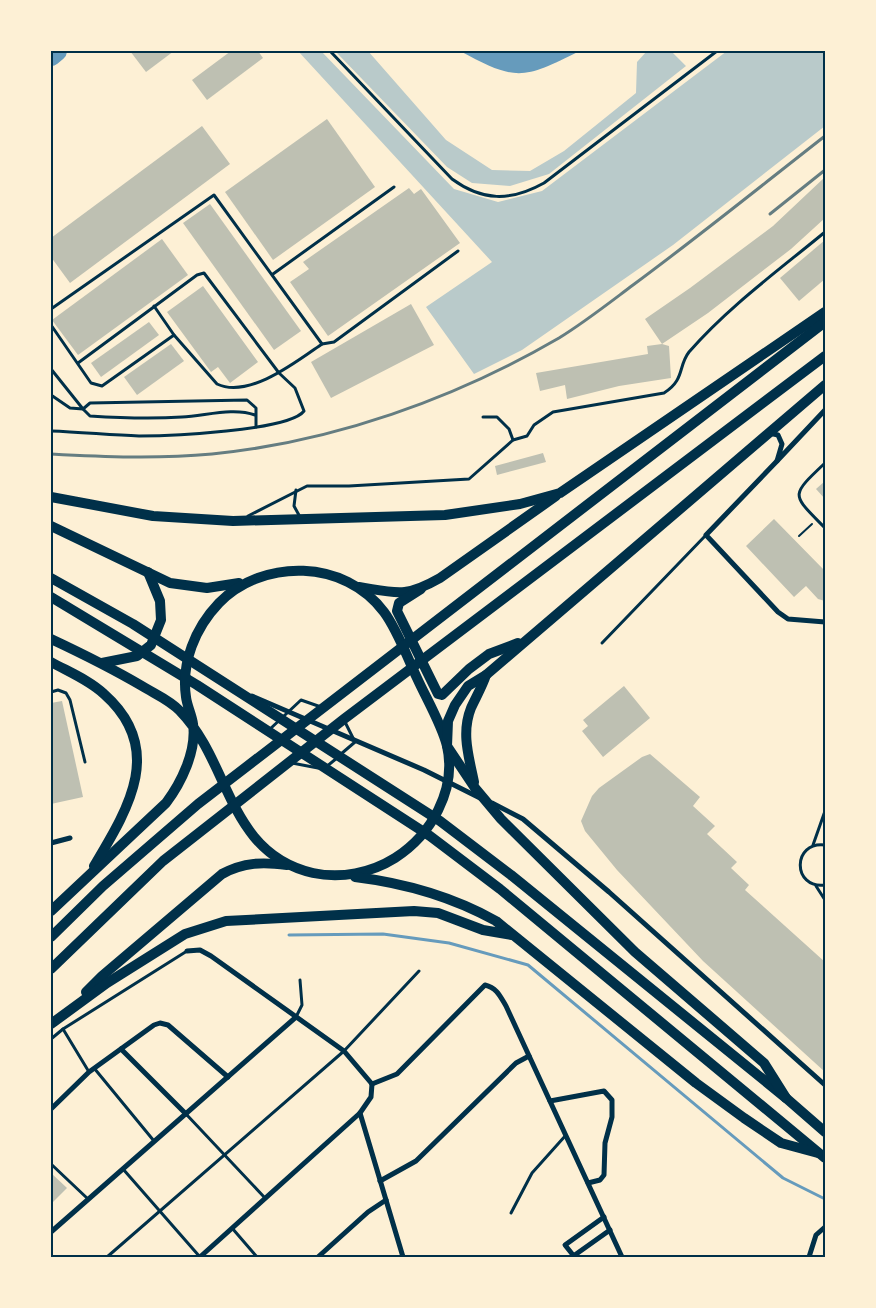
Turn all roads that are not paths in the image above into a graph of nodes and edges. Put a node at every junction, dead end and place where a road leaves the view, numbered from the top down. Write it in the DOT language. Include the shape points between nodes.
graph roads {
  1 [pos="330,51"];
  2 [pos="717,51"];
  3 [pos="394,187"];
  4 [pos="825,232"];
  5 [pos="458,251"];
  6 [pos="272,274"];
  7 [pos="154,306"];
  8 [pos="51,309"];
  9 [pos="825,312"];
  10 [pos="825,322"];
  11 [pos="51,326"];
  12 [pos="174,335"];
  13 [pos="322,344"];
  14 [pos="825,356"];
  15 [pos="78,363"];
  16 [pos="51,369"];
  17 [pos="279,373"];
  18 [pos="825,385"];
  19 [pos="51,395"];
  20 [pos="83,409"];
  21 [pos="825,410"];
  22 [pos="255,415"];
  23 [pos="483,416"];
  24 [pos="256,427"];
  25 [pos="51,431"];
  26 [pos="767,433"];
  27 [pos="513,440"];
  28 [pos="777,461"];
  29 [pos="825,463"];
  30 [pos="296,489"];
  31 [pos="560,493"];
  32 [pos="52,497"];
  33 [pos="302,520"];
  34 [pos="233,521"];
  35 [pos="51,526"];
  36 [pos="825,528"];
  37 [pos="706,535"];
  38 [pos="148,572"];
  39 [pos="51,578"];
  40 [pos="246,582"];
  41 [pos="359,587"];
  42 [pos="421,589"];
  43 [pos="51,598"];
  44 [pos="825,622"];
  45 [pos="51,639"];
  46 [pos="526,641"];
  47 [pos="602,643"];
  48 [pos="51,662"];
  49 [pos="102,663"];
  50 [pos="486,675"];
  51 [pos="234,688"];
  52 [pos="51,692"];
  53 [pos="324,708"];
  54 [pos="344,719"];
  55 [pos="194,726"];
  56 [pos="273,746"];
  57 [pos="447,746"];
  58 [pos="85,762"];
  59 [pos="290,763"];
  60 [pos="475,788"];
  61 [pos="825,811"];
  62 [pos="70,838"];
  63 [pos="51,843"];
  64 [pos="813,845"];
  65 [pos="825,845"];
  66 [pos="291,866"];
  67 [pos="339,875"];
  68 [pos="88,876"];
  69 [pos="825,885"];
  70 [pos="816,886"];
  71 [pos="825,900"];
  72 [pos="51,911"];
  73 [pos="513,935"];
  74 [pos="51,937"];
  75 [pos="187,951"];
  76 [pos="51,969"];
  77 [pos="419,971"];
  78 [pos="300,980"];
  79 [pos="73,1006"];
  80 [pos="296,1017"];
  81 [pos="51,1024"];
  82 [pos="64,1029"];
  83 [pos="51,1039"];
  84 [pos="121,1049"];
  85 [pos="344,1051"];
  86 [pos="529,1056"];
  87 [pos="94,1068"];
  88 [pos="89,1072"];
  89 [pos="228,1077"];
  90 [pos="372,1084"];
  91 [pos="825,1085"];
  92 [pos="786,1098"];
  93 [pos="550,1101"];
  94 [pos="51,1109"];
  95 [pos="360,1113"];
  96 [pos="186,1114"];
  97 [pos="825,1132"];
  98 [pos="566,1135"];
  99 [pos="154,1142"];
  100 [pos="225,1154"];
  101 [pos="822,1156"];
  102 [pos="51,1164"];
  103 [pos="124,1169"];
  104 [pos="380,1181"];
  105 [pos="588,1183"];
  106 [pos="266,1198"];
  107 [pos="88,1200"];
  108 [pos="386,1200"];
  109 [pos="160,1210"];
  110 [pos="511,1213"];
  111 [pos="604,1217"];
  112 [pos="825,1227"];
  113 [pos="232,1228"];
  114 [pos="610,1230"];
  115 [pos="51,1232"];
  116 [pos="573,1256"];
  117 [pos="107,1257"];
  118 [pos="200,1257"];
  119 [pos="257,1257"];
  120 [pos="318,1257"];
  121 [pos="403,1257"];
  122 [pos="622,1257"];
  123 [pos="809,1257"];
  1 -- 2 [label="lane" via="452,178 474,193 490,196 528,191 544,183"];
  3 -- 6 [label="lane"];
  4 -- 27 [label="lane" via="736,307 688,354 671,389 664,393 553,412 534,425 527,436"];
  5 -- 13 [label="lane" via="334,342"];
  6 -- 8 [label="lane" via="215,196 211,196"];
  6 -- 13 [label="lane"];
  7 -- 12 [label="lane"];
  7 -- 15 [label="lane"];
  7 -- 17 [label="lane" via="204,273"];
  9 -- 31 [label="highway"];
  10 -- 53 [label="highway"];
  11 -- 15 [label="lane"];
  12 -- 15 [label="lane" via="102,386 91,383"];
  12 -- 17 [label="lane" via="218,384 227,389"];
  13 -- 17 [label="lane"];
  14 -- 54 [label="highway"];
  16 -- 20 [label="lane"];
  17 -- 24 [label="lane" via="295,388 304,411 294,418"];
  18 -- 26 [label="highway"];
  19 -- 20 [label="lane" via="70,408"];
  20 -- 22 [label="lane" via="90,416 122,418 245,411"];
  20 -- 22 [label="lane" via="90,403 228,399 247,400 256,408"];
  21 -- 28 [label="street"];
  22 -- 24 [label="lane"];
  23 -- 27 [label="lane" via="496,417 509,429"];
  24 -- 25 [label="lane" via="140,436"];
  26 -- 28 [label="street" via="778,435 782,444"];
  26 -- 46 [label="highway"];
  27 -- 30 [label="lane" via="469,479 349,486 321,484"];
  28 -- 37 [label="street"];
  29 -- 36 [label="lane" via="800,487 798,494 801,503"];
  30 -- 33 [label="lane" via="294,506"];
  30 -- 34 [label="lane" via="263,509"];
  31 -- 33 [label="highway" via="511,506 445,515"];
  31 -- 42 [label="highway"];
  32 -- 34 [label="highway" via="153,516"];
  33 -- 34 [label="highway"];
  35 -- 38 [label="highway"];
  37 -- 44 [label="street" via="778,612 788,619"];
  37 -- 47 [label="lane"];
  38 -- 40 [label="highway" via="170,583 207,588"];
  38 -- 49 [label="highway" via="161,610 161,620 151,644 137,656"];
  39 -- 51 [label="highway" via="133,624"];
  40 -- 41 [label="highway" via="266,574 301,570 342,579"];
  40 -- 55 [label="highway" via="210,613 192,644 184,669 186,698"];
  41 -- 42 [label="highway" via="396,594"];
  41 -- 57 [label="highway" via="390,622"];
  42 -- 46 [label="highway" via="398,604 399,617 442,696 488,654"];
  43 -- 101 [label="highway" via="189,680 430,836 500,889"];
  45 -- 49 [label="highway"];
  46 -- 50 [label="highway"];
  48 -- 68 [label="highway" via="104,694 123,716 136,746 137,773 132,795"];
  49 -- 55 [label="highway" via="170,702"];
  50 -- 57 [label="highway" via="468,686 455,705 448,721"];
  50 -- 60 [label="highway" via="471,707 466,734"];
  51 -- 91 [label="street" via="424,770 523,819"];
  51 -- 92 [label="highway" via="440,821"];
  52 -- 58 [label="lane" via="66,693 70,700"];
  53 -- 56 [label="highway"];
  53 -- 56 [label="lane" via="301,700 269,727"];
  54 -- 59 [label="highway"];
  54 -- 59 [label="lane" via="355,742 324,769"];
  55 -- 66 [label="highway" via="252,835"];
  55 -- 68 [label="highway" via="189,759 178,786 166,803"];
  56 -- 74 [label="highway" via="147,847"];
  57 -- 60 [label="highway"];
  57 -- 67 [label="highway" via="444,799 426,830 384,865"];
  59 -- 76 [label="highway" via="163,861"];
  60 -- 92 [label="highway" via="501,819 635,952 764,1062"];
  61 -- 64 [label="lane"];
  62 -- 63 [label="street"];
  64 -- 65 [label="lane"];
  64 -- 70 [label="lane" via="802,854 799,866 804,879"];
  66 -- 67 [label="highway" via="315,874"];
  66 -- 79 [label="highway" via="255,862 222,874 102,976"];
  67 -- 73 [label="highway" via="387,881 459,902 496,921"];
  68 -- 72 [label="highway"];
  69 -- 70 [label="lane"];
  70 -- 71 [label="lane"];
  73 -- 79 [label="highway" via="483,930 438,913 226,921 185,934"];
  73 -- 101 [label="highway" via="744,1118 782,1143"];
  75 -- 80 [label="street" via="200,950 210,956"];
  75 -- 82 [label="lane"];
  77 -- 85 [label="lane"];
  78 -- 80 [label="lane" via="302,1005"];
  79 -- 81 [label="highway"];
  80 -- 85 [label="street"];
  80 -- 89 [label="street"];
  82 -- 83 [label="lane"];
  82 -- 88 [label="lane"];
  84 -- 87 [label="street"];
  84 -- 89 [label="street" via="160,1023 168,1026"];
  84 -- 96 [label="street"];
  85 -- 90 [label="street"];
  85 -- 100 [label="lane"];
  86 -- 90 [label="street" via="498,992 485,985 397,1074"];
  86 -- 93 [label="street"];
  86 -- 104 [label="street" via="516,1063 416,1161"];
  87 -- 88 [label="street"];
  87 -- 99 [label="lane"];
  88 -- 94 [label="street"];
  89 -- 96 [label="street"];
  90 -- 95 [label="street" via="371,1097"];
  92 -- 97 [label="highway"];
  93 -- 98 [label="street"];
  93 -- 105 [label="street" via="604,1091 612,1100 604,1176"];
  95 -- 104 [label="street"];
  95 -- 106 [label="street"];
  96 -- 99 [label="street"];
  96 -- 100 [label="lane"];
  98 -- 105 [label="street"];
  98 -- 110 [label="lane" via="532,1173"];
  99 -- 103 [label="street"];
  100 -- 106 [label="lane"];
  100 -- 109 [label="lane"];
  102 -- 107 [label="lane"];
  103 -- 107 [label="street"];
  103 -- 109 [label="lane"];
  104 -- 108 [label="street"];
  105 -- 111 [label="street"];
  106 -- 113 [label="street"];
  107 -- 115 [label="street"];
  108 -- 120 [label="street"];
  108 -- 121 [label="street"];
  109 -- 117 [label="lane"];
  109 -- 118 [label="lane"];
  111 -- 114 [label="street"];
  111 -- 116 [label="street" via="565,1245"];
  112 -- 123 [label="street" via="816,1235"];
  113 -- 118 [label="street"];
  113 -- 119 [label="lane"];
  114 -- 116 [label="street"];
  114 -- 122 [label="street"];
}
